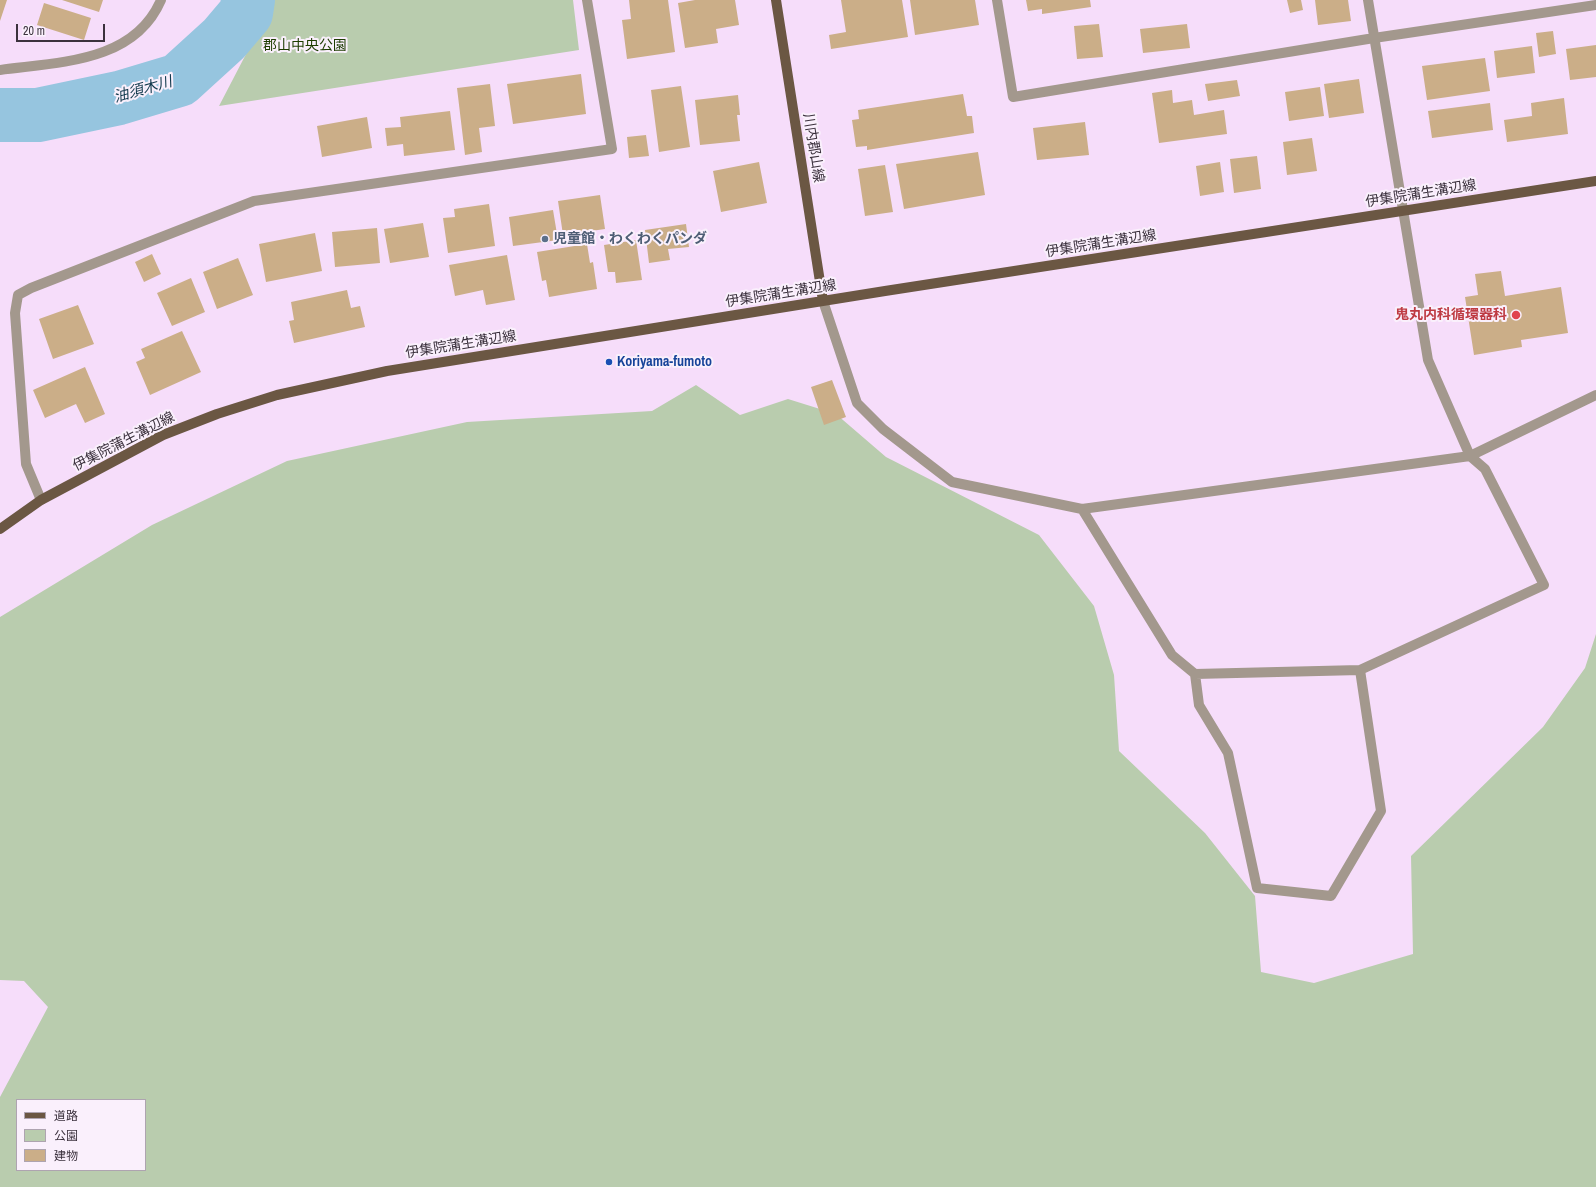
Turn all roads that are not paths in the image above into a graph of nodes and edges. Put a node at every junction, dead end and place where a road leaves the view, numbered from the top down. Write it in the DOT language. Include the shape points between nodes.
graph roads {
  1 [pos="161,0"];
  2 [pos="587,0"];
  3 [pos="776,0"];
  4 [pos="997,0"];
  5 [pos="1368,0"];
  6 [pos="1596,5"];
  7 [pos="1374,38"];
  8 [pos="0,70"];
  9 [pos="1596,181"];
  10 [pos="1403,211"];
  11 [pos="823,301"];
  12 [pos="1596,395"];
  13 [pos="1470,456"];
  14 [pos="41,500"];
  15 [pos="1082,509"];
  16 [pos="0,529"];
  17 [pos="1360,670"];
  18 [pos="1195,674"];
  1 -- 8 [label="street" via="152,16 138,31 123,44 107,51 83,59"];
  2 -- 14 [label="street" via="612,149 254,201 18,295 15,313 26,464"];
  3 -- 11 [label="main road, 川内郡山線"];
  4 -- 7 [label="street" via="1013,97"];
  5 -- 7 [label="street"];
  6 -- 7 [label="street"];
  7 -- 10 [label="street"];
  9 -- 10 [label="main road, 伊集院蒲生溝辺線"];
  10 -- 11 [label="main road, 伊集院蒲生溝辺線"];
  10 -- 13 [label="street" via="1428,360"];
  11 -- 14 [label="main road, 伊集院蒲生溝辺線" via="387,371 277,395 163,435"];
  11 -- 15 [label="street" via="857,403 883,429 952,482"];
  12 -- 13 [label="street"];
  13 -- 15 [label="street"];
  13 -- 17 [label="street" via="1485,469 1544,585"];
  14 -- 16 [label="main road, 伊集院蒲生溝辺線"];
  15 -- 18 [label="street" via="1172,655"];
  17 -- 18 [label="street"];
  17 -- 18 [label="street" via="1381,811 1331,896 1258,888 1228,753 1199,704"];
}
